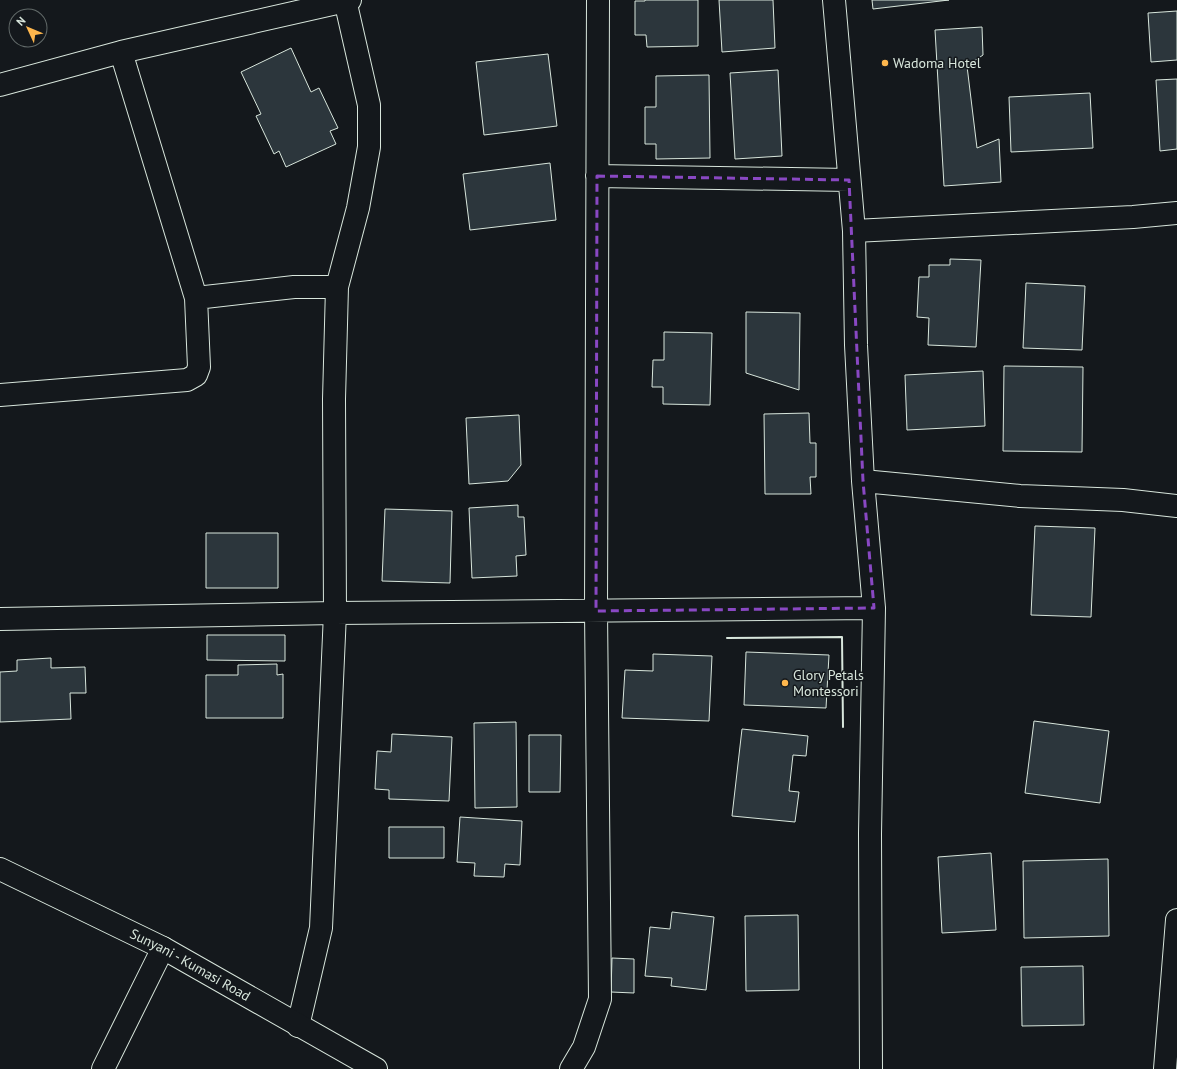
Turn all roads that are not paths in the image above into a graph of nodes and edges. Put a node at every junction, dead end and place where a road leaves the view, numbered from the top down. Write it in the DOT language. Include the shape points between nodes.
graph roads {
  1 [pos="347,0"];
  2 [pos="598,0"];
  3 [pos="834,0"];
  4 [pos="121,52"];
  5 [pos="0,85"];
  6 [pos="597,176"];
  7 [pos="849,180"];
  8 [pos="1177,213"];
  9 [pos="854,231"];
  10 [pos="337,287"];
  11 [pos="196,298"];
  12 [pos="0,394"];
  13 [pos="863,481"];
  14 [pos="1177,506"];
  15 [pos="874,608"];
  16 [pos="596,611"];
  17 [pos="335,613"];
  18 [pos="0,619"];
  19 [pos="0,869"];
  20 [pos="1177,920"];
  21 [pos="163,948"];
  22 [pos="298,1026"];
  23 [pos="103,1069"];
  24 [pos="376,1069"];
  25 [pos="571,1069"];
  26 [pos="871,1069"];
  27 [pos="1165,1069"];
  1 -- 4 [label="street"];
  1 -- 10 [label="street" via="369,105 369,147 358,208"];
  2 -- 6 [label="street"];
  3 -- 7 [label="street"];
  4 -- 5 [label="street"];
  4 -- 11 [label="street"];
  6 -- 7 [label="street"];
  6 -- 16 [label="street"];
  7 -- 9 [label="street"];
  8 -- 9 [label="street" via="1133,218"];
  9 -- 13 [label="street" via="856,346"];
  10 -- 11 [label="street" via="294,287"];
  10 -- 17 [label="street" via="334,399"];
  11 -- 12 [label="street" via="199,367 196,375 187,380"];
  13 -- 14 [label="street" via="1020,496 1123,500"];
  13 -- 15 [label="street"];
  15 -- 16 [label="street"];
  15 -- 26 [label="street" via="870,834"];
  16 -- 17 [label="street"];
  16 -- 25 [label="street" via="600,999 584,1047"];
  17 -- 18 [label="street"];
  17 -- 22 [label="street" via="321,928"];
  19 -- 21 [label="street, Sunyani - Kumasi Road"];
  20 -- 27 [label="street"];
  21 -- 22 [label="street, Sunyani - Kumasi Road"];
  21 -- 23 [label="street"];
  22 -- 24 [label="street, Sunyani - Kumasi Road"];
}
